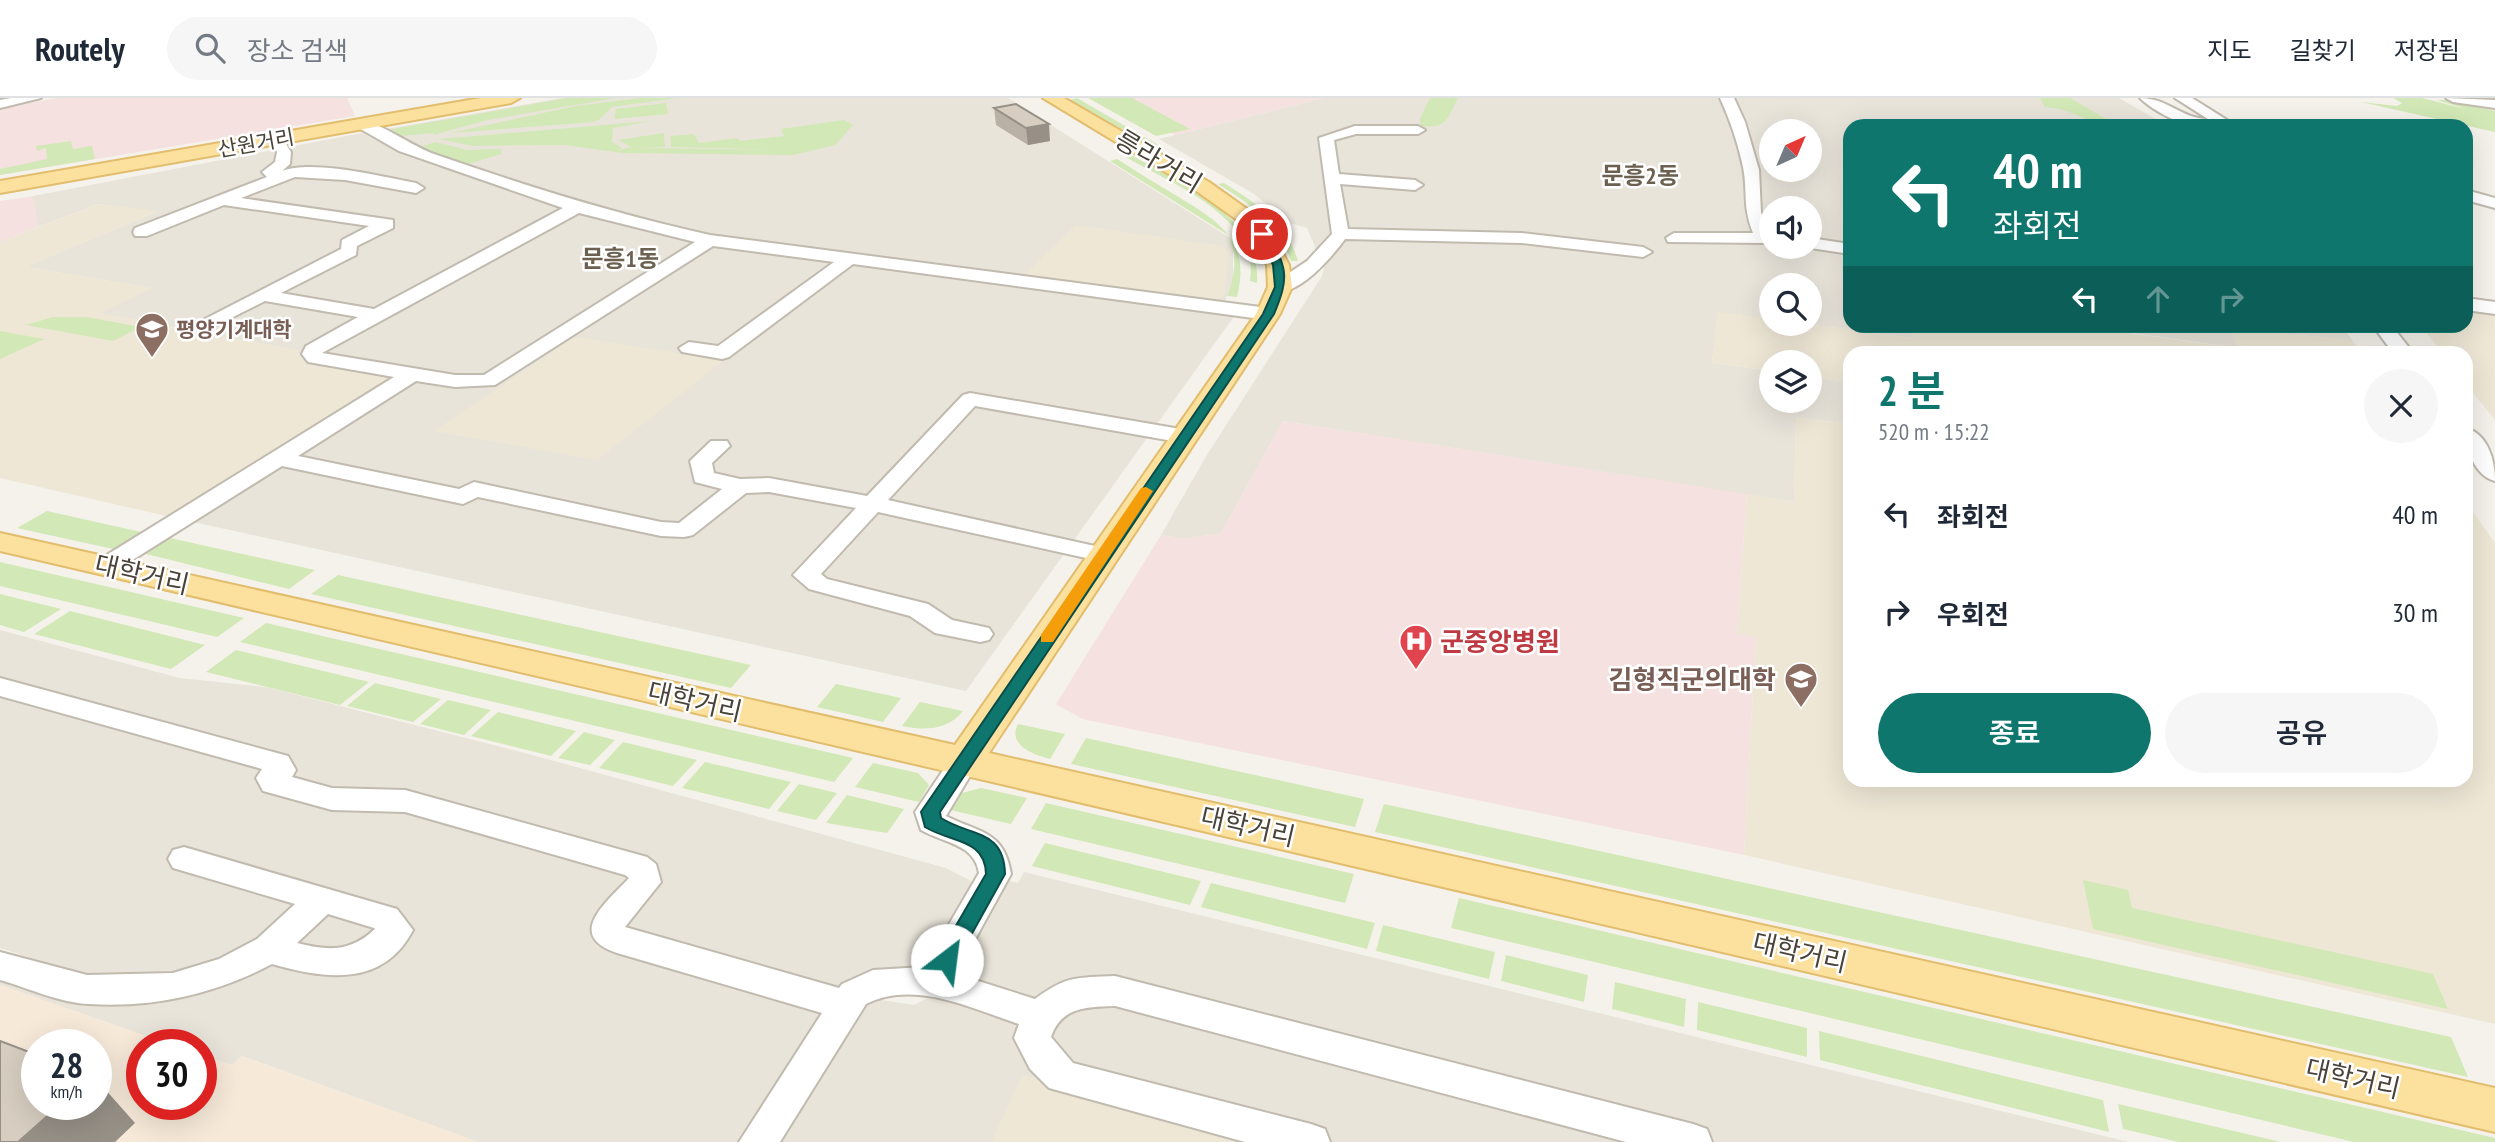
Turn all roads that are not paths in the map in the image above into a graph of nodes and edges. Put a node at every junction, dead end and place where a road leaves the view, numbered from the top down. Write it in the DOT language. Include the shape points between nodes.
graph roads {
  1 [pos="34,98"];
  2 [pos="511,98"];
  3 [pos="1052,98"];
  4 [pos="1727,98"];
  5 [pos="2147,98"];
  6 [pos="2182,98"];
  7 [pos="2453,98"];
  8 [pos="0,104"];
  9 [pos="2495,104"];
  10 [pos="2184,119"];
  11 [pos="2218,119"];
  12 [pos="362,124"];
  13 [pos="1418,130"];
  14 [pos="276,139"];
  15 [pos="278,177"];
  16 [pos="1330,178"];
  17 [pos="1415,185"];
  18 [pos="0,187"];
  19 [pos="416,188"];
  20 [pos="2473,197"];
  21 [pos="222,200"];
  22 [pos="2495,203"];
  23 [pos="578,207"];
  24 [pos="1759,222"];
  25 [pos="141,232"];
  26 [pos="1340,234"];
  27 [pos="1674,238"];
  28 [pos="1759,238"];
  29 [pos="710,240"];
  30 [pos="1822,245"];
  31 [pos="1843,248"];
  32 [pos="1643,252"];
  33 [pos="850,258"];
  34 [pos="1280,287"];
  35 [pos="263,295"];
  36 [pos="321,305"];
  37 [pos="2473,305"];
  38 [pos="2495,308"];
  39 [pos="1268,314"];
  40 [pos="377,315"];
  41 [pos="210,321"];
  42 [pos="292,321"];
  43 [pos="689,348"];
  44 [pos="413,374"];
  45 [pos="1184,436"];
  46 [pos="2473,444"];
  47 [pos="719,446"];
  48 [pos="281,459"];
  49 [pos="2495,474"];
  50 [pos="740,486"];
  51 [pos="873,503"];
  52 [pos="0,542"];
  53 [pos="1104,555"];
  54 [pos="106,566"];
  55 [pos="980,634"];
  56 [pos="0,687"];
  57 [pos="964,761"];
  58 [pos="184,859"];
  59 [pos="321,900"];
  60 [pos="269,949"];
  61 [pos="0,966"];
  62 [pos="934,981"];
  63 [pos="846,1004"];
  64 [pos="1040,1016"];
  65 [pos="2495,1110"];
  66 [pos="758,1142"];
  67 [pos="1311,1142"];
  68 [pos="1693,1142"];
  1 -- 8 [label="street"];
  2 -- 12 [label="main road, 산원거리"];
  3 -- 34 [label="main road, 릉라거리" via="1202,186 1247,218 1262,234 1278,265"];
  4 -- 24 [label="street" via="1751,170 1753,212"];
  5 -- 10 [label="street"];
  6 -- 11 [label="street"];
  7 -- 9 [label="street"];
  12 -- 14 [label="main road, 산원거리"];
  12 -- 23 [label="street" via="411,151"];
  13 -- 16 [label="street" via="1332,134 1325,138"];
  14 -- 15 [label="street" via="284,152 282,164 270,172"];
  14 -- 18 [label="main road, 산원거리"];
  15 -- 19 [label="street" via="318,173"];
  15 -- 21 [label="street"];
  16 -- 17 [label="street"];
  16 -- 26 [label="street"];
  20 -- 22 [label="street"];
  21 -- 25 [label="street"];
  21 -- 35 [label="street" via="387,224 348,244 350,251"];
  23 -- 29 [label="street"];
  23 -- 40 [label="street"];
  26 -- 32 [label="street" via="1521,238"];
  26 -- 34 [label="street" via="1323,258"];
  27 -- 28 [label="street"];
  29 -- 33 [label="street"];
  29 -- 44 [label="street" via="488,381"];
  30 -- 31 [label="street"];
  33 -- 39 [label="street"];
  33 -- 43 [label="street" via="722,353"];
  34 -- 39 [label="main road"];
  35 -- 36 [label="street"];
  35 -- 41 [label="street"];
  36 -- 40 [label="street"];
  36 -- 42 [label="street"];
  37 -- 38 [label="street"];
  39 -- 45 [label="main road"];
  40 -- 44 [label="street" via="312,354"];
  44 -- 48 [label="street"];
  45 -- 51 [label="street" via="970,399"];
  45 -- 53 [label="main road"];
  46 -- 49 [label="street"];
  47 -- 50 [label="street" via="701,461 703,477"];
  48 -- 50 [label="street" via="463,497 474,489 661,529 684,530"];
  48 -- 54 [label="street"];
  50 -- 51 [label="street" via="769,485"];
  51 -- 53 [label="street"];
  51 -- 55 [label="street" via="806,575 818,584 919,610 944,627"];
  52 -- 54 [label="main road, 대학거리"];
  53 -- 57 [label="main road"];
  54 -- 57 [label="main road, 대학거리"];
  56 -- 63 [label="street" via="277,763 281,770 271,778 274,783 332,799 405,801 636,866 645,873 645,883 608,923 608,933 617,939"];
  57 -- 62 [label="street" via="930,812 932,822 984,843 995,858 996,874"];
  57 -- 65 [label="main road, 대학거리"];
  58 -- 59 [label="street"];
  59 -- 60 [label="street"];
  59 -- 60 [label="street" via="385,918 396,930 379,948 356,961 324,965"];
  60 -- 61 [label="street" via="229,970 173,987 87,990"];
  62 -- 63 [label="street" via="873,984"];
  62 -- 64 [label="street"];
  63 -- 66 [label="street"];
  64 -- 67 [label="street" via="1031,1038 1062,1076"];
  64 -- 68 [label="street" via="1069,993 1115,991"];
}
